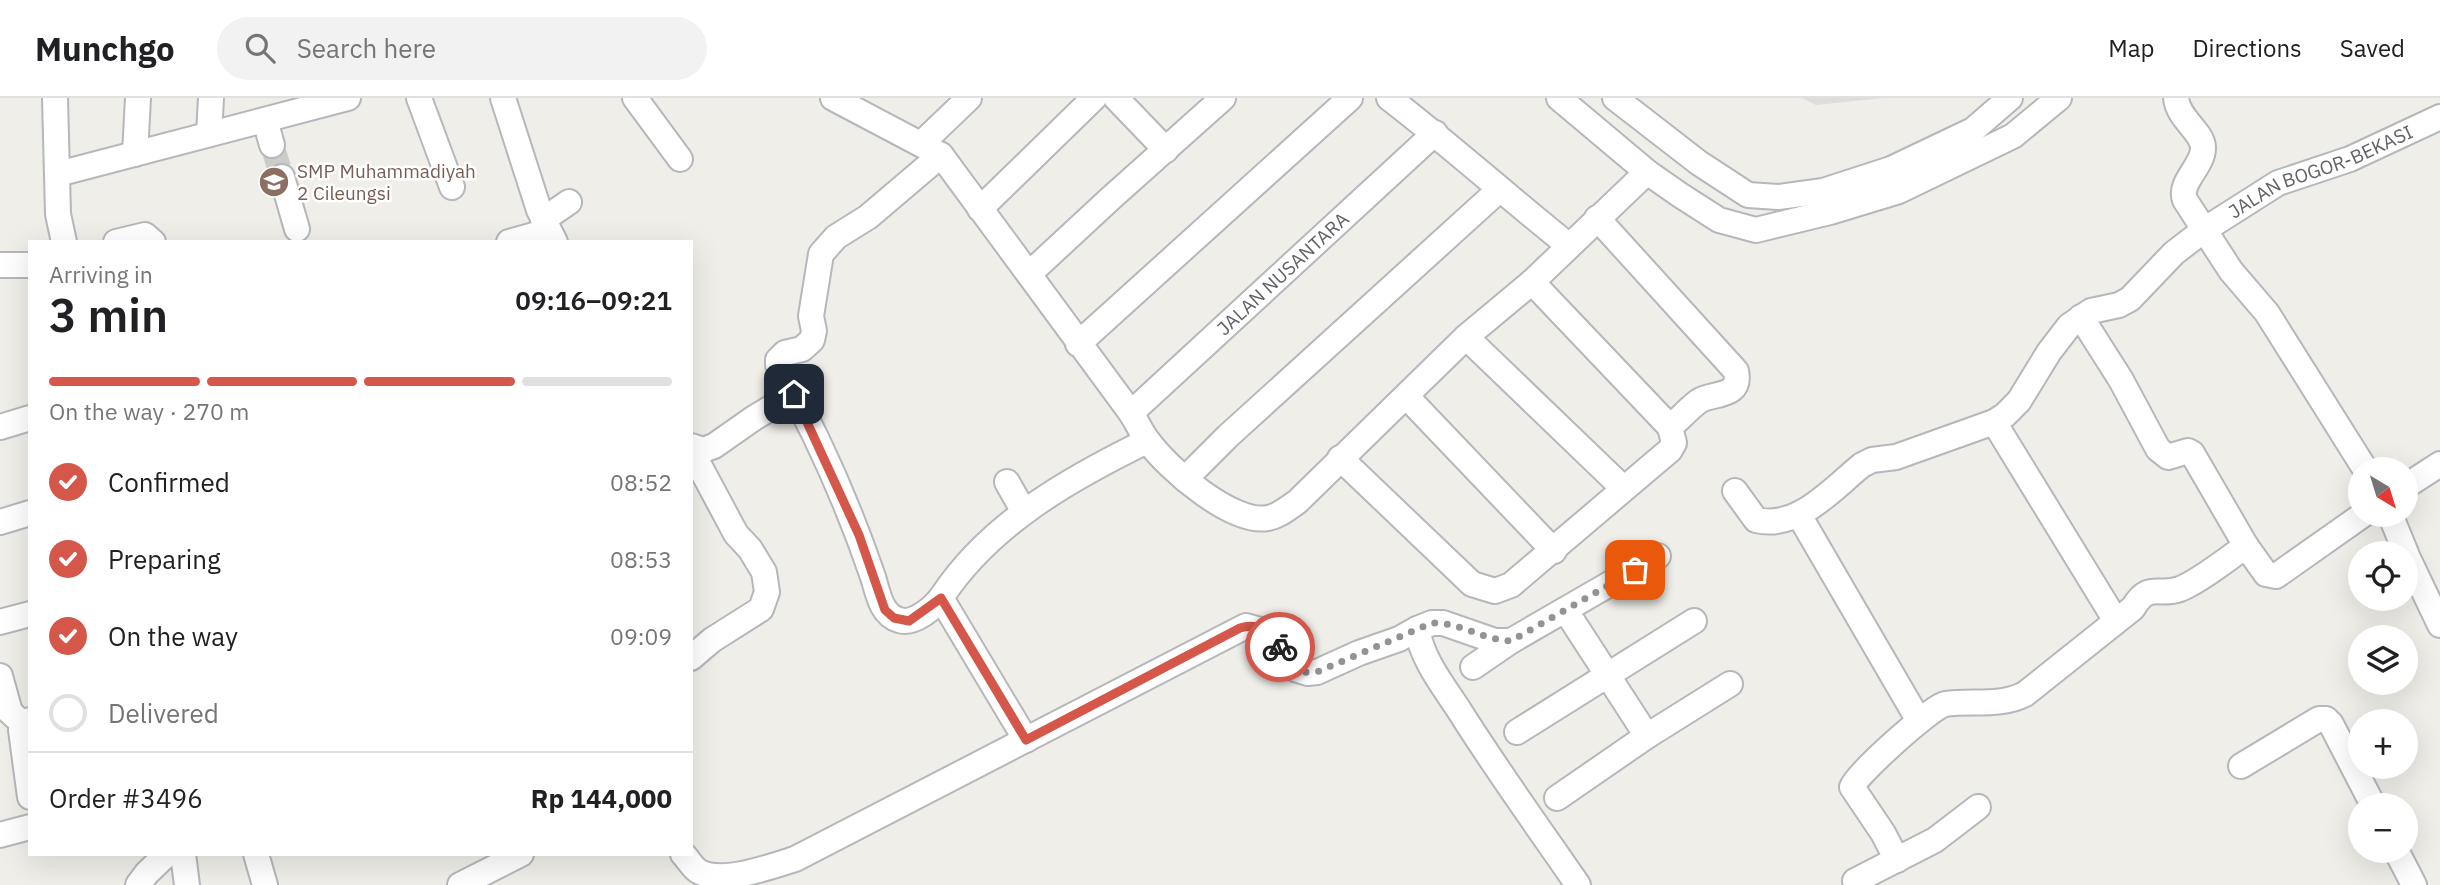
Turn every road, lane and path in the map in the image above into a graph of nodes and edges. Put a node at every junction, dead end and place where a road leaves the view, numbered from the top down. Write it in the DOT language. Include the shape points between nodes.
graph roads {
  1 [pos="55,98"];
  2 [pos="138,98"];
  3 [pos="211,98"];
  4 [pos="348,98"];
  5 [pos="419,98"];
  6 [pos="503,98"];
  7 [pos="635,98"];
  8 [pos="833,98"];
  9 [pos="969,98"];
  10 [pos="1094,98"];
  11 [pos="1116,98"];
  12 [pos="1223,98"];
  13 [pos="1350,98"];
  14 [pos="1389,98"];
  15 [pos="1559,98"];
  16 [pos="1615,98"];
  17 [pos="2010,98"];
  18 [pos="2059,98"];
  19 [pos="2176,98"];
  20 [pos="278,111"];
  21 [pos="2440,117"];
  22 [pos="1652,128"];
  23 [pos="1435,133"];
  24 [pos="209,134"];
  25 [pos="272,145"];
  26 [pos="931,149"];
  27 [pos="1166,150"];
  28 [pos="135,155"];
  29 [pos="680,159"];
  30 [pos="1699,163"];
  31 [pos="1640,166"];
  32 [pos="58,174"];
  33 [pos="282,177"];
  34 [pos="452,187"];
  35 [pos="1499,190"];
  36 [pos="1680,195"];
  37 [pos="1827,201"];
  38 [pos="569,202"];
  39 [pos="980,209"];
  40 [pos="1597,218"];
  41 [pos="297,229"];
  42 [pos="2204,230"];
  43 [pos="549,231"];
  44 [pos="64,240"];
  45 [pos="124,240"];
  46 [pos="151,240"];
  47 [pos="516,240"];
  48 [pos="1569,245"];
  49 [pos="0,265"];
  50 [pos="28,265"];
  51 [pos="1030,274"];
  52 [pos="1532,282"];
  53 [pos="2081,317"];
  54 [pos="1466,337"];
  55 [pos="1078,344"];
  56 [pos="794,394"];
  57 [pos="1407,397"];
  58 [pos="1131,413"];
  59 [pos="28,419"];
  60 [pos="1994,422"];
  61 [pos="0,427"];
  62 [pos="1670,427"];
  63 [pos="1147,441"];
  64 [pos="693,448"];
  65 [pos="693,452"];
  66 [pos="2357,457"];
  67 [pos="1340,458"];
  68 [pos="2440,464"];
  69 [pos="1185,478"];
  70 [pos="2418,478"];
  71 [pos="1007,482"];
  72 [pos="1623,488"];
  73 [pos="1735,491"];
  74 [pos="1024,512"];
  75 [pos="28,514"];
  76 [pos="1799,515"];
  77 [pos="0,522"];
  78 [pos="2348,525"];
  79 [pos="2246,546"];
  80 [pos="1555,551"];
  81 [pos="1658,556"];
  82 [pos="2418,578"];
  83 [pos="941,598"];
  84 [pos="1566,611"];
  85 [pos="28,615"];
  86 [pos="1694,621"];
  87 [pos="2116,621"];
  88 [pos="0,622"];
  89 [pos="2440,625"];
  90 [pos="1417,629"];
  91 [pos="1511,641"];
  92 [pos="693,656"];
  93 [pos="1474,667"];
  94 [pos="1607,675"];
  95 [pos="0,676"];
  96 [pos="1730,684"];
  97 [pos="1919,720"];
  98 [pos="26,721"];
  99 [pos="1517,732"];
  100 [pos="1647,736"];
  101 [pos="1026,740"];
  102 [pos="2241,766"];
  103 [pos="28,782"];
  104 [pos="2367,793"];
  105 [pos="1557,798"];
  106 [pos="1978,807"];
  107 [pos="28,828"];
  108 [pos="0,835"];
  109 [pos="165,856"];
  110 [pos="183,856"];
  111 [pos="257,856"];
  112 [pos="517,856"];
  113 [pos="685,856"];
  114 [pos="1897,860"];
  115 [pos="2403,863"];
  116 [pos="1852,884"];
  117 [pos="138,885"];
  118 [pos="187,885"];
  119 [pos="265,885"];
  120 [pos="460,885"];
  121 [pos="1577,885"];
  122 [pos="2414,885"];
  1 -- 32 [label="street"];
  2 -- 28 [label="street"];
  3 -- 24 [label="street"];
  4 -- 20 [label="street"];
  5 -- 34 [label="street"];
  6 -- 43 [label="street"];
  7 -- 29 [label="street"];
  8 -- 26 [label="street"];
  9 -- 26 [label="street"];
  10 -- 39 [label="street"];
  11 -- 27 [label="street"];
  12 -- 27 [label="street"];
  13 -- 55 [label="street"];
  14 -- 23 [label="street"];
  15 -- 31 [label="street"];
  16 -- 22 [label="street"];
  17 -- 37 [label="street" via="1973,130"];
  18 -- 37 [label="street" via="2013,136 1899,191"];
  19 -- 42 [label="street" via="2181,114 2202,141 2202,155 2183,195"];
  20 -- 24 [label="street"];
  20 -- 25 [label="street"];
  21 -- 42 [label="street, JALAN BOGOR-BEKASI" via="2350,159 2278,184"];
  22 -- 30 [label="street"];
  22 -- 31 [label="street"];
  23 -- 35 [label="street"];
  23 -- 58 [label="street, JALAN NUSANTARA"];
  24 -- 28 [label="street"];
  26 -- 39 [label="street"];
  26 -- 56 [label="street" via="868,217 836,237 821,254 812,340 778,360"];
  27 -- 51 [label="street"];
  28 -- 32 [label="street"];
  30 -- 36 [label="street"];
  30 -- 37 [label="street" via="1748,195"];
  31 -- 36 [label="street"];
  31 -- 40 [label="street"];
  32 -- 44 [label="street"];
  33 -- 41 [label="street"];
  35 -- 48 [label="street"];
  35 -- 69 [label="street"];
  36 -- 37 [label="street" via="1719,220 1756,230"];
  38 -- 43 [label="street"];
  39 -- 51 [label="street"];
  40 -- 48 [label="street"];
  40 -- 62 [label="street" via="1736,371 1734,386 1716,397 1702,398"];
  42 -- 53 [label="street, JALAN BOGOR-BEKASI" via="2174,253 2130,299"];
  42 -- 66 [label="street" via="2267,313"];
  43 -- 47 [label="street"];
  45 -- 46 [label="street" via="145,235"];
  48 -- 52 [label="street"];
  49 -- 50 [label="street"];
  51 -- 55 [label="street"];
  52 -- 54 [label="street"];
  52 -- 62 [label="street"];
  53 -- 60 [label="street" via="2049,352 2019,401"];
  53 -- 79 [label="street" via="2158,449 2168,457 2192,453"];
  54 -- 57 [label="street"];
  54 -- 72 [label="street"];
  55 -- 58 [label="street"];
  56 -- 64 [label="street" via="714,446"];
  56 -- 83 [label="street" via="859,535 885,610 894,618 909,621"];
  57 -- 67 [label="street"];
  57 -- 80 [label="street"];
  58 -- 63 [label="street"];
  59 -- 61 [label="street"];
  60 -- 76 [label="street" via="1896,457 1872,460"];
  60 -- 87 [label="street"];
  62 -- 72 [label="street" via="1674,443 1670,450"];
  63 -- 69 [label="street"];
  63 -- 74 [label="street"];
  65 -- 92 [label="street" via="736,534 764,572 767,592 761,609"];
  67 -- 69 [label="street" via="1297,502 1265,519 1233,513"];
  67 -- 80 [label="street" via="1472,584 1487,590 1504,589"];
  68 -- 70 [label="street"];
  71 -- 74 [label="street"];
  72 -- 80 [label="street"];
  73 -- 76 [label="street" via="1756,520 1775,522"];
  74 -- 83 [label="street" via="964,566"];
  75 -- 77 [label="street"];
  76 -- 97 [label="street"];
  78 -- 79 [label="street" via="2276,576 2266,575"];
  79 -- 87 [label="street" via="2178,590 2142,595"];
  81 -- 84 [label="street"];
  82 -- 89 [label="street"];
  83 -- 101 [label="street"];
  84 -- 91 [label="street"];
  84 -- 94 [label="street"];
  85 -- 88 [label="street"];
  86 -- 94 [label="street"];
  87 -- 97 [label="street" via="2025,694 2008,702 1943,704"];
  90 -- 91 [label="street" via="1443,623 1495,641"];
  90 -- 101 [label="street" via="1308,673 1295,669 1268,632 1247,626"];
  90 -- 121 [label="street" via="1419,644 1433,670"];
  91 -- 93 [label="street"];
  94 -- 99 [label="street"];
  94 -- 100 [label="street"];
  95 -- 98 [label="street" via="10,712"];
  96 -- 100 [label="street"];
  97 -- 114 [label="street" via="1852,788"];
  98 -- 103 [label="street" via="21,730"];
  100 -- 105 [label="street"];
  101 -- 113 [label="street" via="795,859 717,880 697,871"];
  102 -- 104 [label="street" via="2326,719"];
  106 -- 114 [label="street" via="1935,840"];
  107 -- 108 [label="street"];
  109 -- 117 [label="street"];
  110 -- 118 [label="street"];
  111 -- 119 [label="street"];
  112 -- 120 [label="street"];
  114 -- 116 [label="street"];
  115 -- 122 [label="street"];
}
